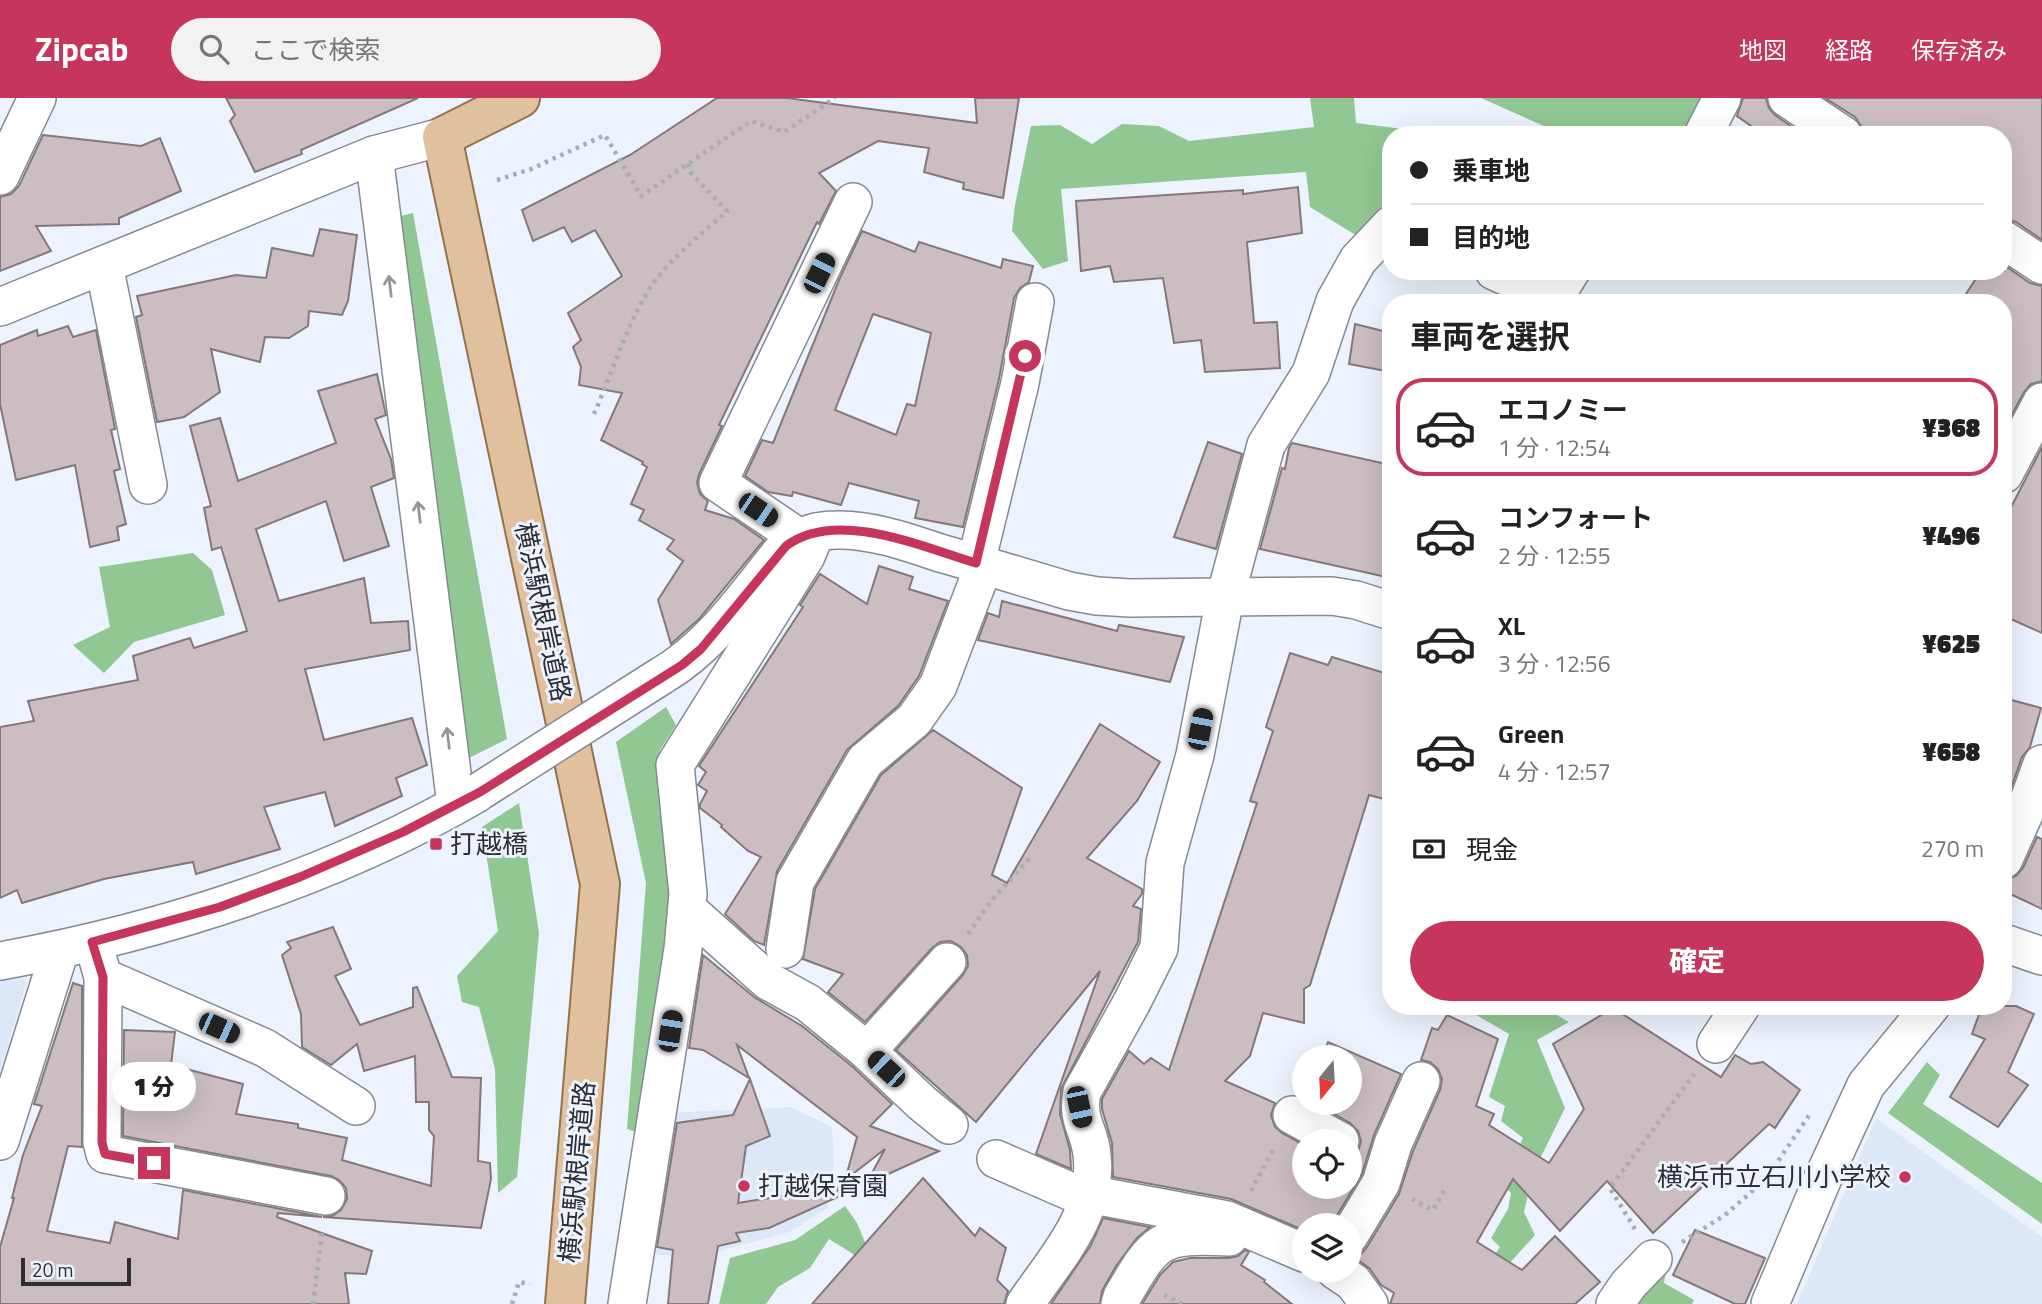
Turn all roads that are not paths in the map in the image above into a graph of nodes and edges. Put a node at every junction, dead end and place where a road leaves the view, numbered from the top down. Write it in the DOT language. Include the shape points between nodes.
graph roads {
  1 [pos="37,98"];
  2 [pos="520,98"];
  3 [pos="1722,98"];
  4 [pos="1787,98"];
  5 [pos="1708,126"];
  6 [pos="1829,126"];
  7 [pos="442,136"];
  8 [pos="374,155"];
  9 [pos="0,176"];
  10 [pos="853,202"];
  11 [pos="1382,235"];
  12 [pos="2012,245"];
  13 [pos="104,265"];
  14 [pos="2042,265"];
  15 [pos="1514,280"];
  16 [pos="1545,294"];
  17 [pos="1035,302"];
  18 [pos="0,307"];
  19 [pos="2042,402"];
  20 [pos="2012,459"];
  21 [pos="149,485"];
  22 [pos="807,535"];
  23 [pos="980,564"];
  24 [pos="1225,598"];
  25 [pos="1382,608"];
  26 [pos="2042,764"];
  27 [pos="468,799"];
  28 [pos="2012,841"];
  29 [pos="687,909"];
  30 [pos="76,946"];
  31 [pos="2012,946"];
  32 [pos="785,949"];
  33 [pos="956,951"];
  34 [pos="2042,956"];
  35 [pos="0,961"];
  36 [pos="103,977"];
  37 [pos="1735,1015"];
  38 [pos="1924,1015"];
  39 [pos="1716,1044"];
  40 [pos="867,1051"];
  41 [pos="1421,1081"];
  42 [pos="356,1106"];
  43 [pos="1292,1115"];
  44 [pos="949,1125"];
  45 [pos="1318,1129"];
  46 [pos="0,1141"];
  47 [pos="1362,1153"];
  48 [pos="996,1159"];
  49 [pos="1386,1166"];
  50 [pos="326,1196"];
  51 [pos="1091,1196"];
  52 [pos="1362,1214"];
  53 [pos="1244,1227"];
  54 [pos="1292,1249"];
  55 [pos="1653,1259"];
  56 [pos="1354,1283"];
  57 [pos="565,1304"];
  58 [pos="627,1304"];
  59 [pos="1025,1304"];
  60 [pos="1121,1304"];
  61 [pos="1369,1304"];
  62 [pos="1615,1304"];
  63 [pos="1770,1304"];
  1 -- 9 [label="street"];
  2 -- 7 [label="main road"];
  3 -- 5 [label="street"];
  4 -- 6 [label="street"];
  7 -- 8 [label="street"];
  7 -- 57 [label="main road, 横浜駅根岸道路" via="600,884"];
  8 -- 13 [label="street"];
  27 -- 8 [label="street, one-way"];
  10 -- 22 [label="street" via="718,483"];
  11 -- 24 [label="street" via="1352,270 1335,301 1311,373 1266,445"];
  12 -- 14 [label="street"];
  13 -- 18 [label="street"];
  13 -- 21 [label="street"];
  15 -- 16 [label="street"];
  17 -- 23 [label="street"];
  19 -- 20 [label="street"];
  22 -- 23 [label="street" via="860,531"];
  22 -- 27 [label="street, bridge" via="786,546 701,649 682,665"];
  22 -- 29 [label="street" via="806,556 676,765"];
  23 -- 24 [label="street" via="1097,596"];
  23 -- 32 [label="street" via="938,686 914,720 865,761 795,882"];
  24 -- 25 [label="street" via="1332,596"];
  24 -- 51 [label="street" via="1195,755 1165,863 1159,948 1082,1092 1079,1107 1093,1153"];
  26 -- 28 [label="street"];
  27 -- 30 [label="street" via="277,886 220,907"];
  29 -- 40 [label="street" via="768,981 808,1003"];
  29 -- 58 [label="street"];
  30 -- 35 [label="street"];
  30 -- 36 [label="street"];
  30 -- 46 [label="street"];
  31 -- 34 [label="street"];
  33 -- 40 [label="street"];
  36 -- 42 [label="street" via="265,1048"];
  36 -- 50 [label="street" via="105,1154"];
  37 -- 39 [label="street"];
  38 -- 63 [label="street" via="1866,1085"];
  40 -- 44 [label="street"];
  41 -- 49 [label="street"];
  43 -- 45 [label="street"];
  47 -- 49 [label="street"];
  48 -- 51 [label="street" via="1081,1196"];
  49 -- 52 [label="street"];
  51 -- 53 [label="street"];
  51 -- 59 [label="street" via="1079,1226"];
  53 -- 54 [label="street"];
  53 -- 60 [label="street" via="1236,1237 1191,1235 1166,1241 1145,1258"];
  55 -- 62 [label="street"];
  56 -- 61 [label="street"];
}
